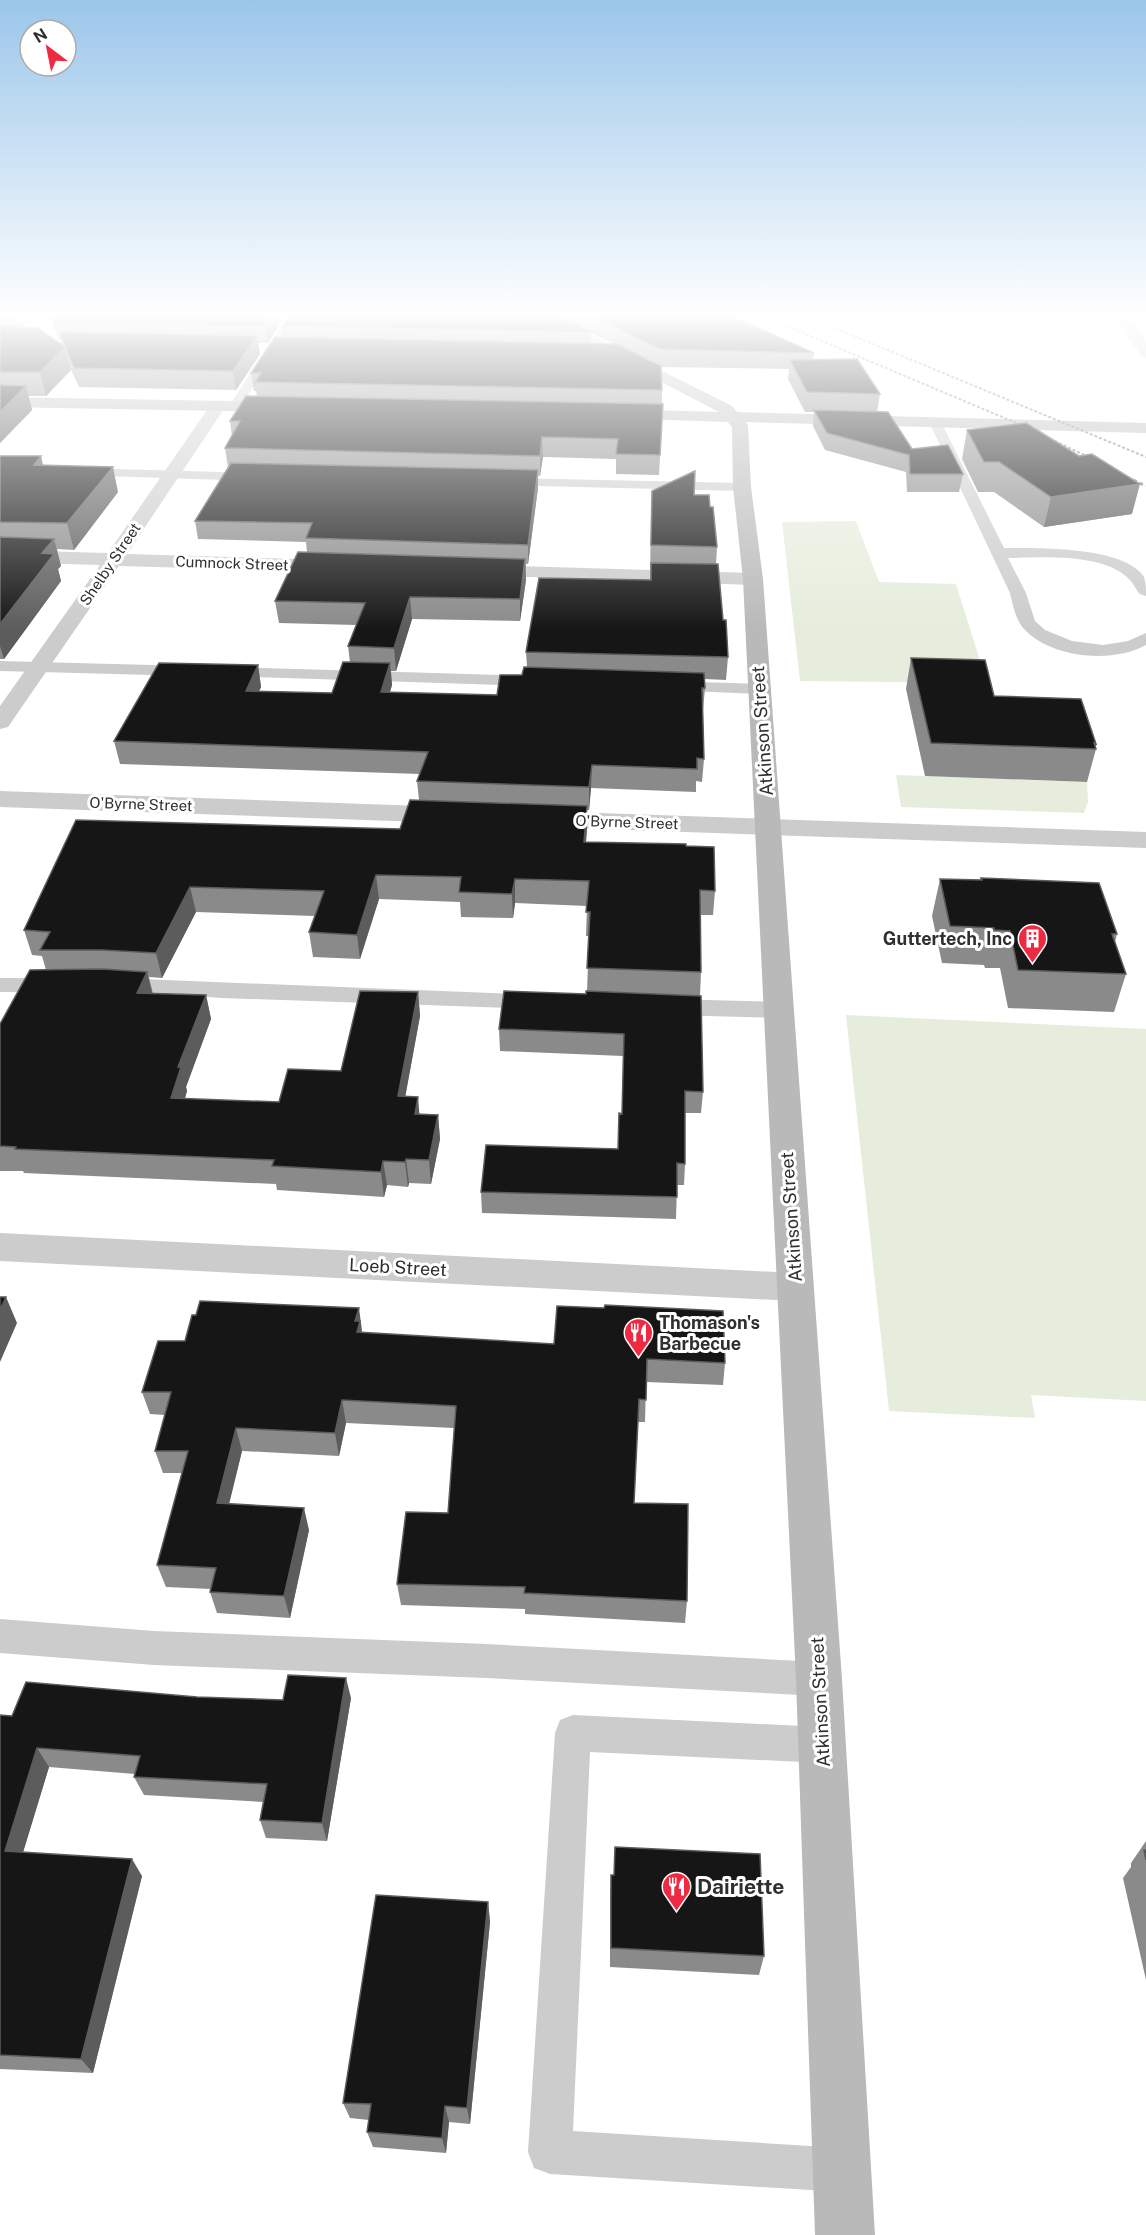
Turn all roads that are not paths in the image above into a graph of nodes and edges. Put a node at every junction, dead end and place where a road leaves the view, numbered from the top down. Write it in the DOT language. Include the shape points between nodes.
graph roads {
  1 [pos="214,421"];
  2 [pos="737,421"];
  3 [pos="907,421"];
  4 [pos="935,422"];
  5 [pos="1146,428"];
  6 [pos="69,471"];
  7 [pos="172,475"];
  8 [pos="266,477"];
  9 [pos="491,482"];
  10 [pos="742,487"];
  11 [pos="998,553"];
  12 [pos="0,556"];
  13 [pos="115,559"];
  14 [pos="357,567"];
  15 [pos="464,570"];
  16 [pos="753,579"];
  17 [pos="1146,591"];
  18 [pos="1146,638"];
  19 [pos="0,666"];
  20 [pos="40,667"];
  21 [pos="553,682"];
  22 [pos="658,685"];
  23 [pos="760,689"];
  24 [pos="0,722"];
  25 [pos="0,799"];
  26 [pos="474,816"];
  27 [pos="521,818"];
  28 [pos="768,827"];
  29 [pos="1146,840"];
  30 [pos="0,985"];
  31 [pos="556,1003"];
  32 [pos="648,1006"];
  33 [pos="778,1010"];
  34 [pos="0,1247"];
  35 [pos="795,1287"];
  36 [pos="0,1636"];
  37 [pos="819,1679"];
  38 [pos="823,1744"];
  39 [pos="842,2170"];
  40 [pos="845,2235"];
  1 -- 7 [label="street, Shelby Street"];
  2 -- 10 [label="street, Atkinson Street"];
  3 -- 4 [label="street"];
  4 -- 5 [label="street"];
  4 -- 11 [label="lane"];
  6 -- 7 [label="lane"];
  7 -- 8 [label="lane"];
  7 -- 13 [label="street, Shelby Street"];
  9 -- 10 [label="lane"];
  10 -- 16 [label="street, Atkinson Street"];
  11 -- 17 [label="lane" via="1102,559 1134,575"];
  11 -- 18 [label="lane" via="1028,623 1044,638 1071,648 1108,649 1140,643"];
  12 -- 13 [label="street, Cumnock Street"];
  13 -- 14 [label="street, Cumnock Street"];
  13 -- 20 [label="street, Shelby Street"];
  15 -- 16 [label="street"];
  16 -- 23 [label="street, Atkinson Street"];
  19 -- 20 [label="lane"];
  20 -- 21 [label="lane"];
  20 -- 24 [label="street, Shelby Street"];
  22 -- 23 [label="lane"];
  23 -- 28 [label="street, Atkinson Street"];
  25 -- 26 [label="street, O'Byrne Street"];
  27 -- 28 [label="street, O'Byrne Street"];
  28 -- 29 [label="street, O'Byrne Street"];
  28 -- 33 [label="street, Atkinson Street"];
  30 -- 31 [label="lane"];
  32 -- 33 [label="lane"];
  33 -- 35 [label="street, Atkinson Street"];
  34 -- 35 [label="street, Loeb Street"];
  35 -- 37 [label="street, Atkinson Street"];
  36 -- 37 [label="lane" via="154,1648"];
  37 -- 38 [label="street, Atkinson Street"];
  38 -- 39 [label="street, Atkinson Street"];
  38 -- 39 [label="lane" via="573,1733 550,2152"];
  39 -- 40 [label="street, Atkinson Street"];
}
